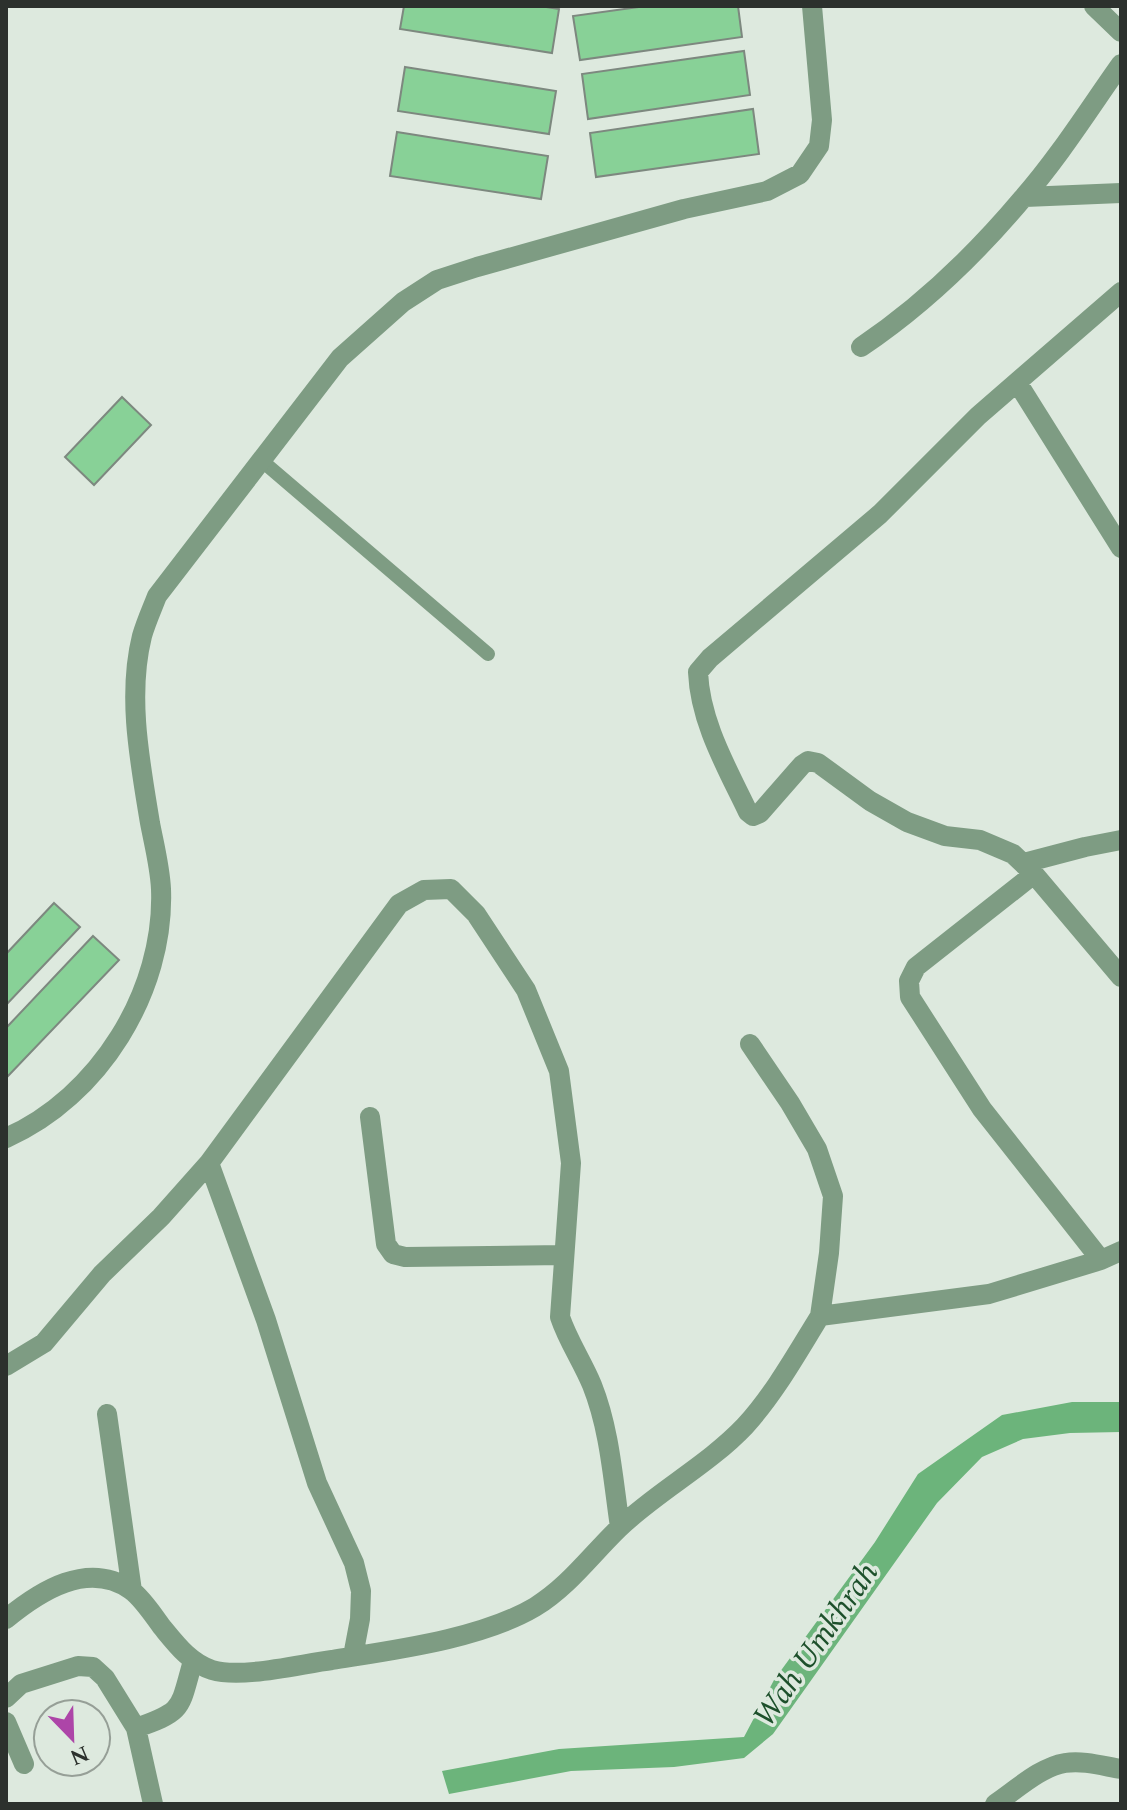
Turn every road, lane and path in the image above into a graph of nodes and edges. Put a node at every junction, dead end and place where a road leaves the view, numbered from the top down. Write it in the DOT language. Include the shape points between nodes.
graph roads {
  1 [pos="812,6"];
  2 [pos="1094,6"];
  3 [pos="1121,32"];
  4 [pos="1121,64"];
  5 [pos="1121,193"];
  6 [pos="1025,197"];
  7 [pos="1121,292"];
  8 [pos="861,347"];
  9 [pos="1017,382"];
  10 [pos="261,460"];
  11 [pos="1121,548"];
  12 [pos="488,654"];
  13 [pos="1121,840"];
  14 [pos="1029,868"];
  15 [pos="1121,977"];
  16 [pos="750,1044"];
  17 [pos="370,1117"];
  18 [pos="6,1138"];
  19 [pos="209,1163"];
  20 [pos="1121,1251"];
  21 [pos="563,1255"];
  22 [pos="1101,1260"];
  23 [pos="820,1316"];
  24 [pos="6,1366"];
  25 [pos="107,1414"];
  26 [pos="620,1527"];
  27 [pos="132,1591"];
  28 [pos="6,1619"];
  29 [pos="353,1656"];
  30 [pos="193,1661"];
  31 [pos="6,1698"];
  32 [pos="6,1722"];
  33 [pos="136,1728"];
  34 [pos="24,1764"];
  35 [pos="1121,1769"];
  36 [pos="153,1804"];
  37 [pos="995,1804"];
  1 -- 10 [label="street" via="822,120 819,146 800,174 767,191 684,209 437,280 403,302 340,358"];
  2 -- 3 [label="street"];
  4 -- 6 [label="street"];
  5 -- 6 [label="street"];
  6 -- 8 [label="street" via="899,322"];
  7 -- 9 [label="street"];
  9 -- 11 [label="street"];
  9 -- 14 [label="street" via="880,514 698,672 699,693 720,754 753,816 808,761 907,822 945,836 980,840 1013,854"];
  10 -- 12 [label="lane"];
  10 -- 18 [label="street" via="157,596 143,634 137,665 137,738 161,888 159,937 149,976 125,1032 101,1065 41,1117"];
  13 -- 14 [label="street"];
  14 -- 15 [label="street"];
  14 -- 22 [label="street" via="916,967 909,981 910,997 982,1109"];
  16 -- 23 [label="street" via="817,1149 833,1196"];
  17 -- 21 [label="street" via="386,1244 393,1254"];
  19 -- 21 [label="street" via="399,904 424,890 451,889 476,914 526,990 559,1071 571,1163"];
  19 -- 24 [label="street" via="44,1343"];
  19 -- 29 [label="street" via="317,1483 354,1563 361,1591"];
  20 -- 22 [label="street"];
  21 -- 26 [label="street" via="560,1317 604,1420"];
  22 -- 23 [label="street" via="989,1294"];
  23 -- 26 [label="street" via="745,1425"];
  25 -- 27 [label="street"];
  26 -- 29 [label="street" via="568,1582 535,1607 427,1645"];
  27 -- 28 [label="street" via="106,1579 81,1577 27,1601"];
  27 -- 30 [label="street"];
  29 -- 30 [label="street" via="253,1672 213,1670"];
  30 -- 33 [label="street" via="180,1705 169,1716"];
  31 -- 33 [label="street" via="21,1684 78,1666 93,1667"];
  32 -- 34 [label="street"];
  33 -- 36 [label="street"];
  35 -- 37 [label="street" via="1066,1763"];
}
